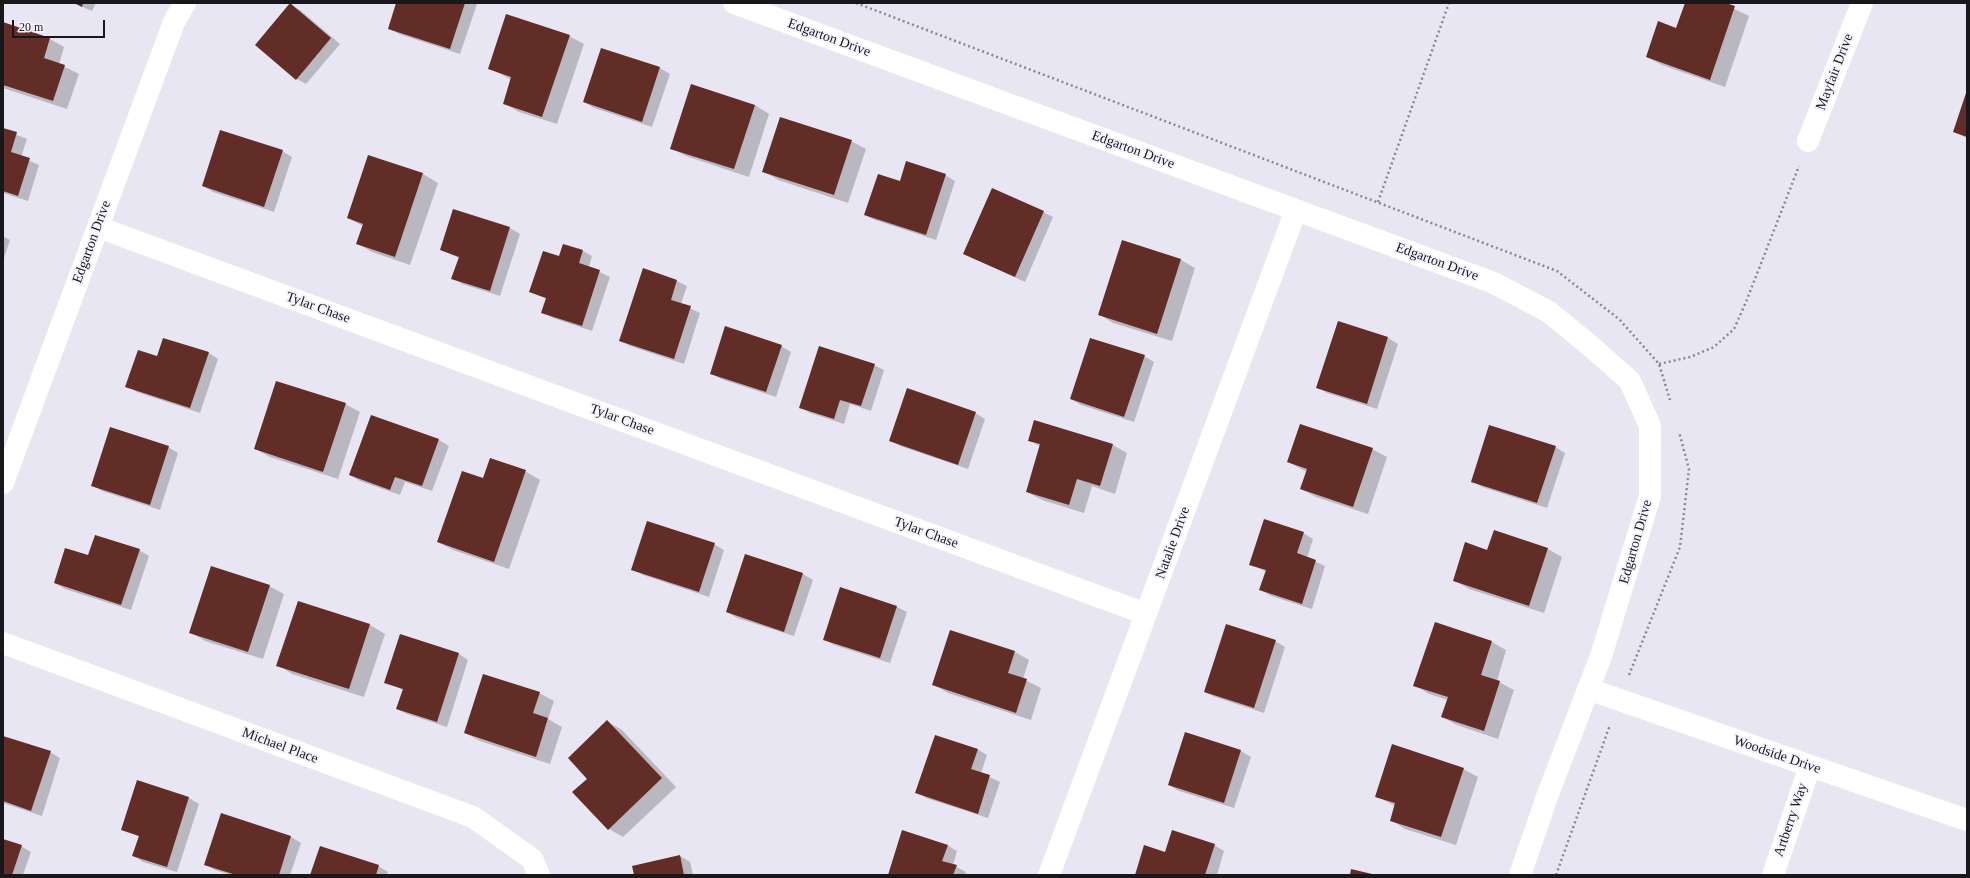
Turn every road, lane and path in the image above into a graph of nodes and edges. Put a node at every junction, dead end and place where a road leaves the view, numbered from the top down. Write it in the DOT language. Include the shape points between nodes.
graph roads {
  1 [pos="185,3"];
  2 [pos="734,3"];
  3 [pos="856,3"];
  4 [pos="1449,3"];
  5 [pos="1862,3"];
  6 [pos="1808,141"];
  7 [pos="1378,202"];
  8 [pos="1296,210"];
  9 [pos="98,227"];
  10 [pos="1659,364"];
  11 [pos="1672,405"];
  12 [pos="1678,426"];
  13 [pos="3,483"];
  14 [pos="1146,614"];
  15 [pos="3,643"];
  16 [pos="1588,689"];
  17 [pos="1619,700"];
  18 [pos="1810,766"];
  19 [pos="1967,820"];
  20 [pos="539,875"];
  21 [pos="1049,875"];
  22 [pos="1520,875"];
  23 [pos="1556,875"];
  24 [pos="1773,875"];
  1 -- 9 [label="street, Edgarton Drive" via="174,22"];
  2 -- 8 [label="street, Edgarton Drive"];
  3 -- 7 [label="path"];
  4 -- 7 [label="path"];
  5 -- 6 [label="street, Mayfair Drive"];
  6 -- 10 [label="path" via="1734,329 1714,347 1690,357"];
  7 -- 10 [label="path" via="1557,271 1619,319"];
  8 -- 14 [label="street, Natalie Drive"];
  8 -- 16 [label="street, Edgarton Drive" via="1508,290 1548,312 1594,348 1630,381 1650,426 1650,496 1602,656"];
  9 -- 13 [label="street, Edgarton Drive"];
  9 -- 14 [label="street, Tylar Chase"];
  10 -- 11 [label="path"];
  12 -- 17 [label="path" via="1689,469 1680,547"];
  14 -- 21 [label="street, Natalie Drive"];
  15 -- 20 [label="street, Michael Place" via="473,817 532,859"];
  16 -- 17 [label="street, Woodside Drive"];
  16 -- 22 [label="street, Edgarton Drive"];
  17 -- 18 [label="street, Woodside Drive"];
  17 -- 23 [label="path"];
  18 -- 19 [label="street, Woodside Drive"];
  18 -- 24 [label="street, Artberry Way"];
}
